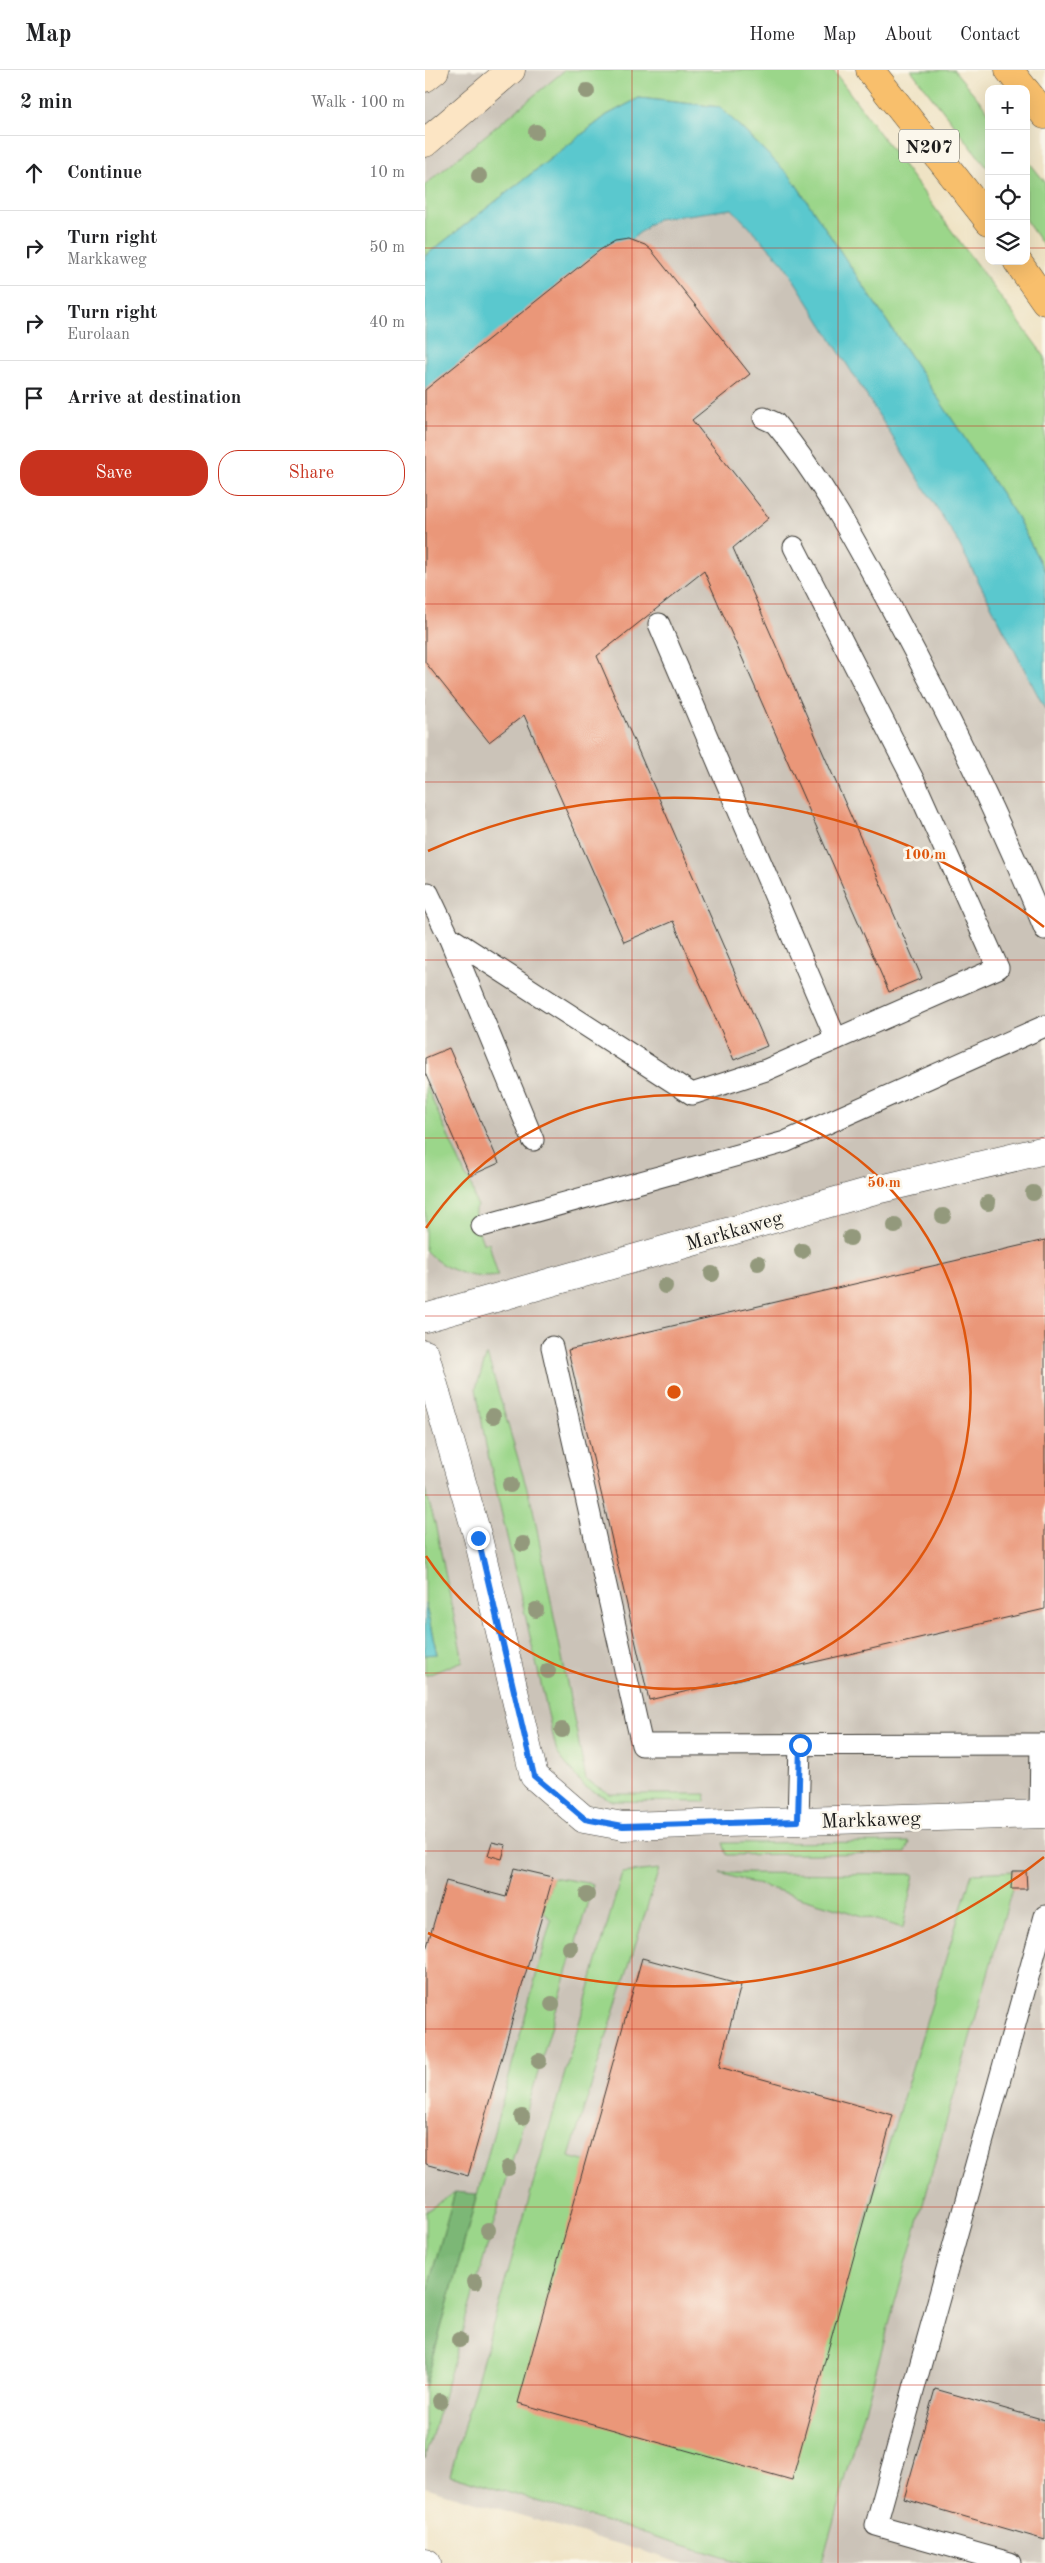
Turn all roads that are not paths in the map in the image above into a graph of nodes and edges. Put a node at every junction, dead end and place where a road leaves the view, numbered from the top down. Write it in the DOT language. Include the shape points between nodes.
graph roads {
  1 [pos="435,70"];
  2 [pos="511,70"];
  3 [pos="869,70"];
  4 [pos="1009,70"];
  5 [pos="425,78"];
  6 [pos="1021,85"];
  7 [pos="1030,96"];
  8 [pos="1045,115"];
  9 [pos="425,143"];
  10 [pos="988,220"];
  11 [pos="1020,265"];
  12 [pos="1045,301"];
  13 [pos="764,418"];
  14 [pos="794,547"];
  15 [pos="659,624"];
  16 [pos="426,892"];
  17 [pos="1045,929"];
  18 [pos="449,937"];
  19 [pos="1045,1026"];
  20 [pos="836,1039"];
  21 [pos="533,1140"];
  22 [pos="1045,1150"];
  23 [pos="482,1226"];
  24 [pos="425,1318"];
  25 [pos="552,1347"];
  26 [pos="425,1354"];
  27 [pos="1043,1744"];
  28 [pos="800,1745"];
  29 [pos="1043,1814"];
  30 [pos="798,1821"];
  31 [pos="1045,1916"];
  32 [pos="1010,2563"];
  1 -- 5 [label="main road"];
  2 -- 9 [label="main road"];
  3 -- 10 [label="main road, N207"];
  4 -- 6 [label="main road"];
  7 -- 8 [label="main road"];
  11 -- 12 [label="main road"];
  13 -- 17 [label="lane" via="775,423 822,484 875,577 934,686"];
  14 -- 20 [label="lane" via="916,786 998,968"];
  15 -- 20 [label="lane"];
  16 -- 18 [label="lane"];
  18 -- 20 [label="lane" via="692,1094 766,1070"];
  18 -- 21 [label="lane"];
  19 -- 23 [label="lane" via="785,1142"];
  22 -- 24 [label="street, Markkaweg" via="868,1192"];
  25 -- 28 [label="lane" via="642,1746"];
  26 -- 30 [label="street, Markkaweg" via="478,1538 534,1776 585,1819 613,1824"];
  27 -- 28 [label="lane"];
  27 -- 29 [label="lane"];
  28 -- 30 [label="lane"];
  29 -- 30 [label="street, Markkaweg"];
  31 -- 32 [label="lane" via="877,2525"];
}
